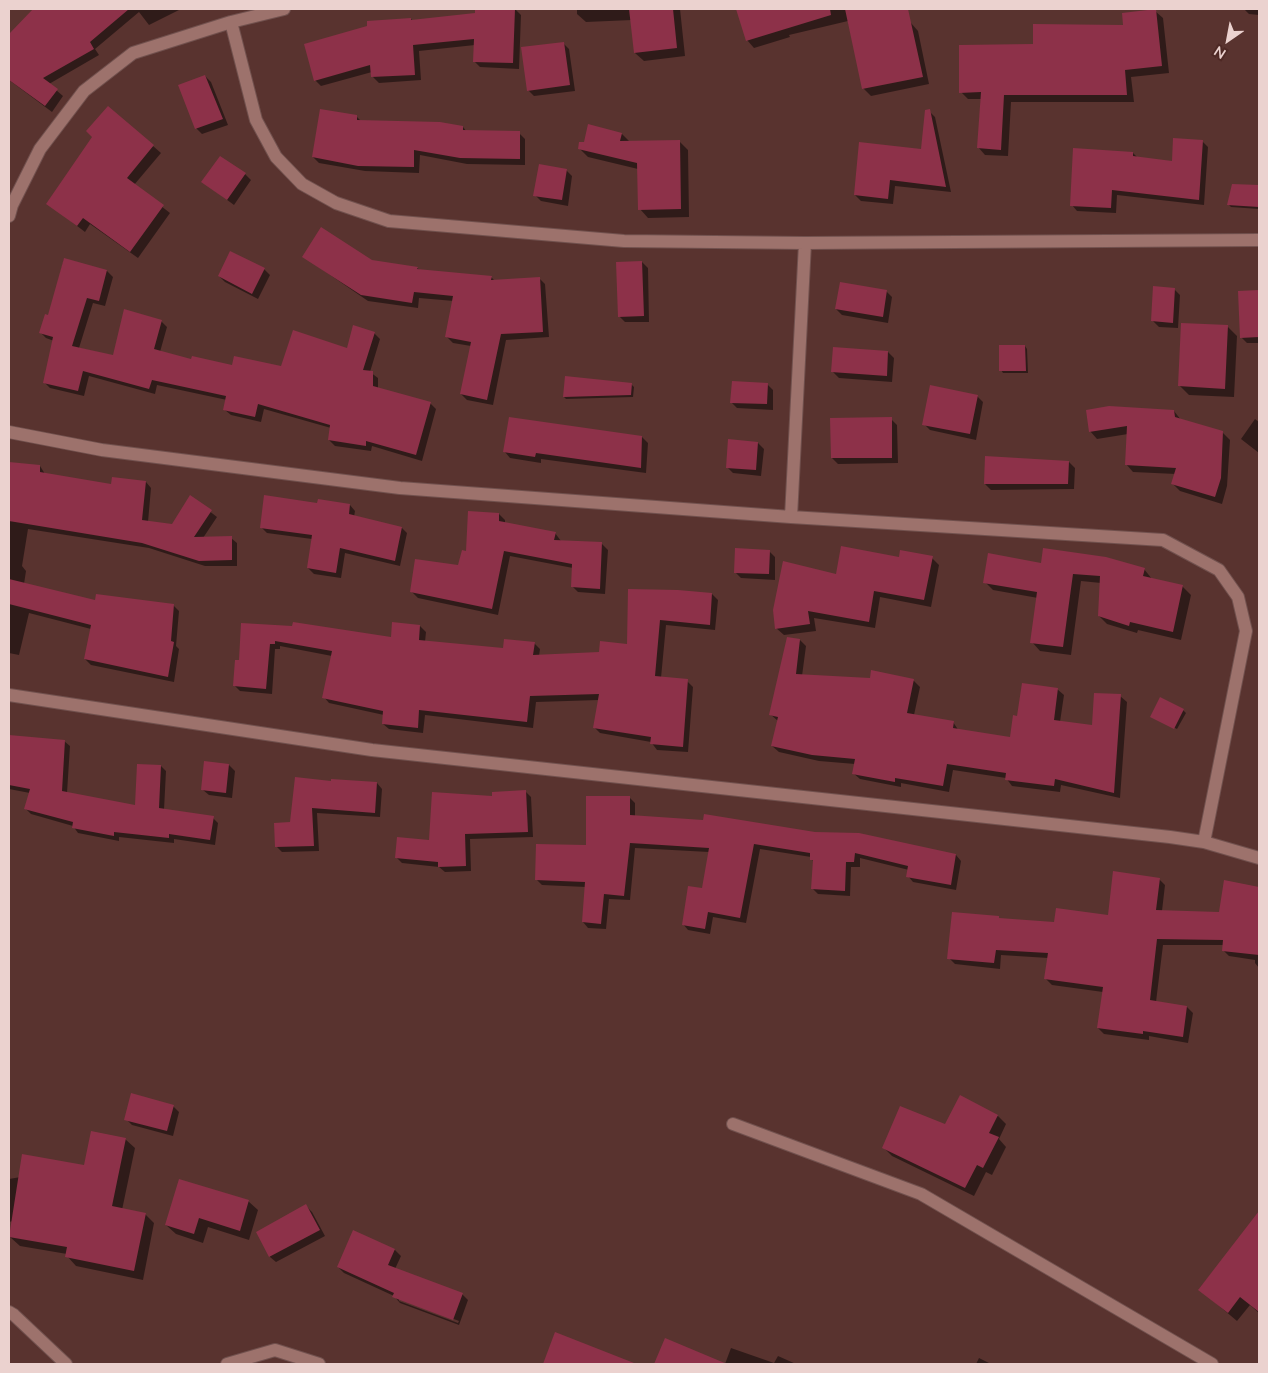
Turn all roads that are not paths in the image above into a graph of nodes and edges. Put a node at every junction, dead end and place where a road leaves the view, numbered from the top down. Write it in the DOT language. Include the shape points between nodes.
graph roads {
  1 [pos="284,9"];
  2 [pos="232,22"];
  3 [pos="9,216"];
  4 [pos="1259,240"];
  5 [pos="805,243"];
  6 [pos="9,432"];
  7 [pos="791,517"];
  8 [pos="9,695"];
  9 [pos="1204,842"];
  10 [pos="1259,858"];
  11 [pos="733,1124"];
  12 [pos="9,1312"];
  13 [pos="66,1364"];
  14 [pos="227,1364"];
  15 [pos="319,1364"];
  16 [pos="1212,1364"];
  1 -- 2 [label="street"];
  2 -- 3 [label="street" via="133,53 84,91 40,149"];
  2 -- 5 [label="street" via="256,120 276,157 302,184 336,204 389,222 456,228 624,241"];
  4 -- 5 [label="street"];
  5 -- 7 [label="street"];
  6 -- 7 [label="street" via="102,450 400,488"];
  7 -- 9 [label="street" via="1163,540 1219,570 1238,597 1246,631"];
  8 -- 9 [label="street" via="372,750"];
  9 -- 10 [label="street"];
  11 -- 16 [label="street" via="920,1194"];
  12 -- 13 [label="street"];
  14 -- 15 [label="street" via="275,1350"];
}
